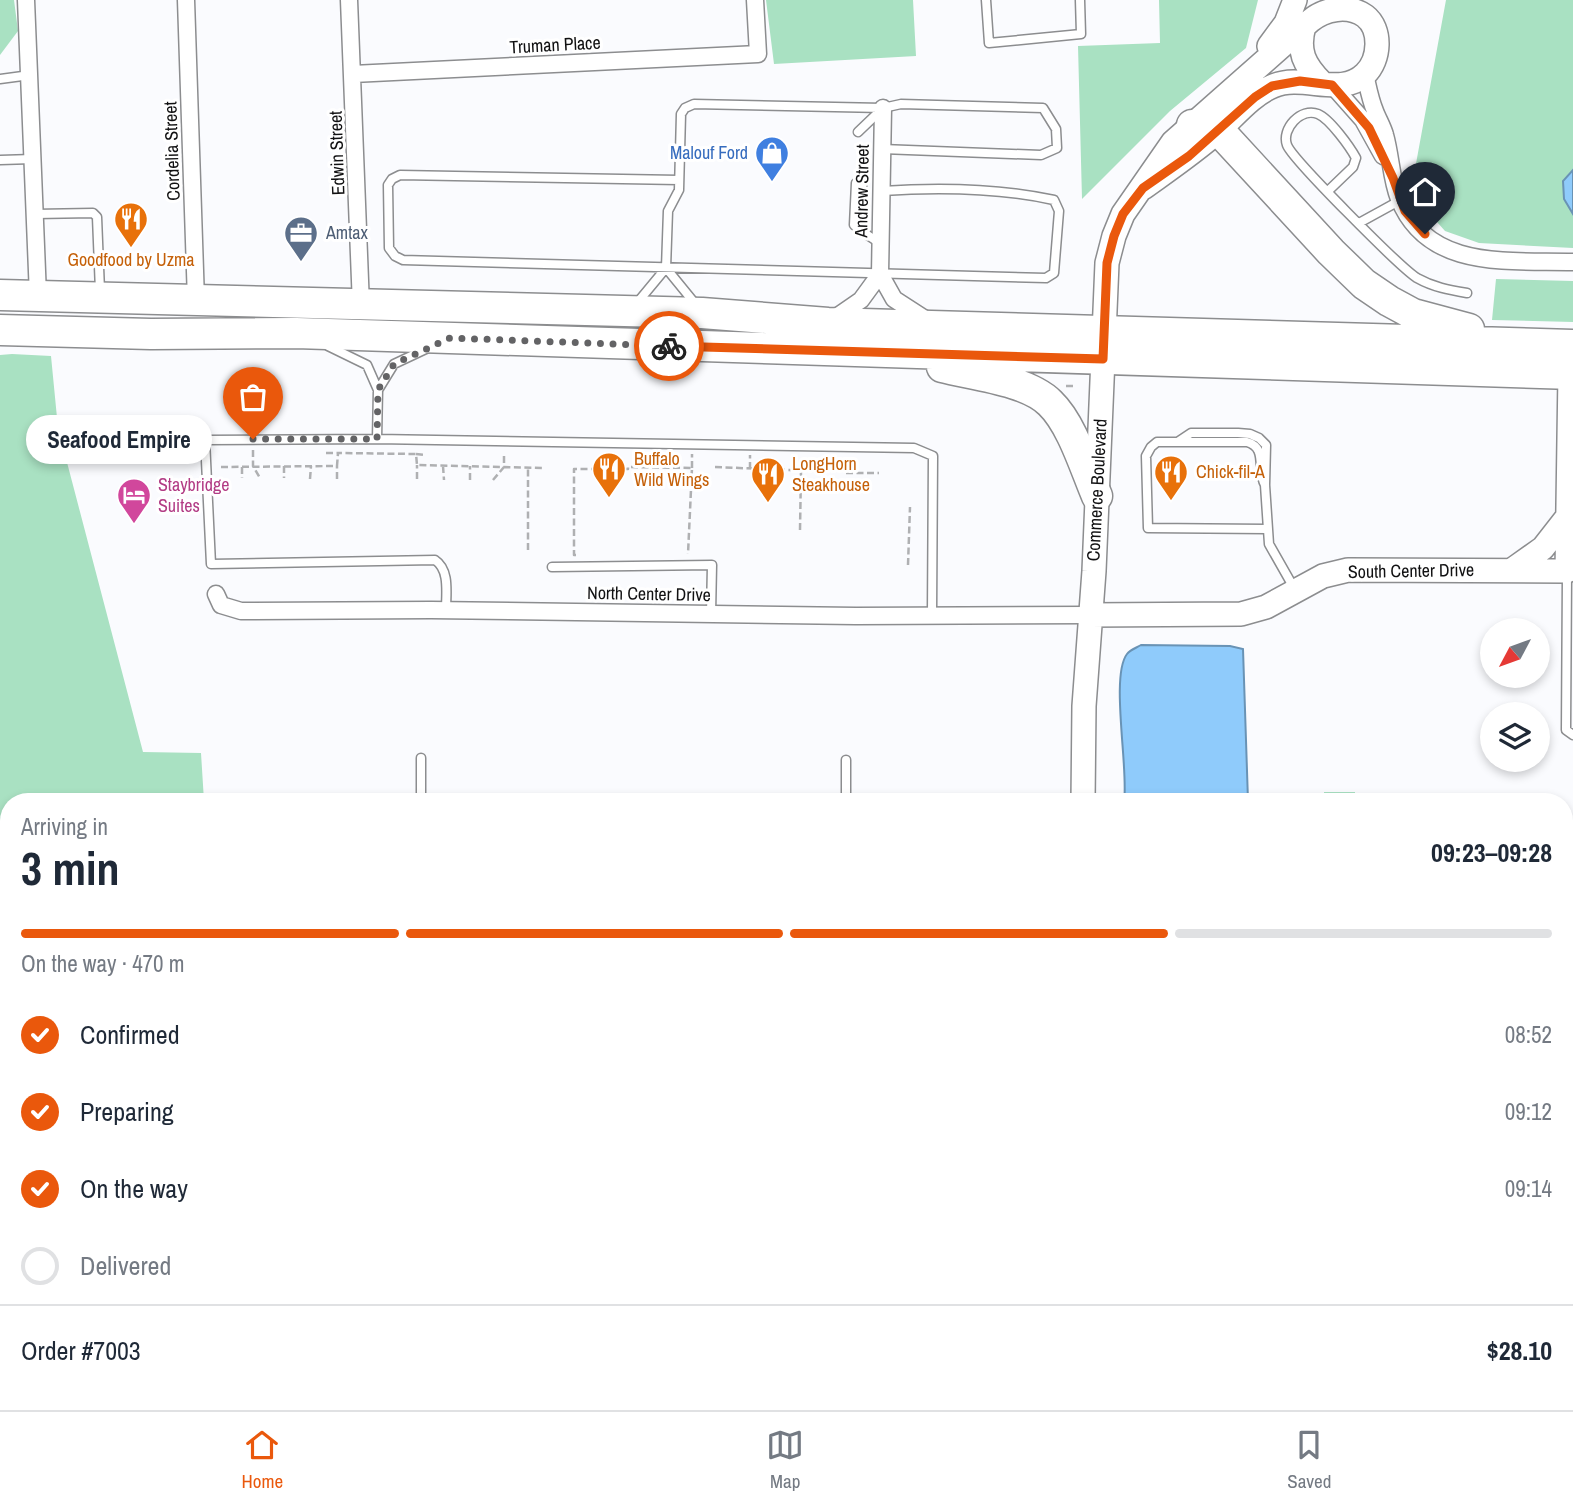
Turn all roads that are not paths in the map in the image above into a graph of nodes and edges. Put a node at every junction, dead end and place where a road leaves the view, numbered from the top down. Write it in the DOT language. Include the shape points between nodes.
graph roads {
  1 [pos="26,0"];
  2 [pos="186,0"];
  3 [pos="349,0"];
  4 [pos="755,0"];
  5 [pos="986,0"];
  6 [pos="1080,0"];
  7 [pos="1295,0"];
  8 [pos="1359,8"];
  9 [pos="1316,13"];
  10 [pos="354,74"];
  11 [pos="30,75"];
  12 [pos="1365,75"];
  13 [pos="1243,78"];
  14 [pos="0,79"];
  15 [pos="1327,84"];
  16 [pos="883,108"];
  17 [pos="1205,128"];
  18 [pos="861,132"];
  19 [pos="882,149"];
  20 [pos="33,159"];
  21 [pos="0,160"];
  22 [pos="1393,178"];
  23 [pos="679,180"];
  24 [pos="859,183"];
  25 [pos="882,191"];
  26 [pos="1328,191"];
  27 [pos="1399,201"];
  28 [pos="35,214"];
  29 [pos="1359,223"];
  30 [pos="881,244"];
  31 [pos="1573,262"];
  32 [pos="666,268"];
  33 [pos="880,274"];
  34 [pos="1467,293"];
  35 [pos="0,295"];
  36 [pos="38,296"];
  37 [pos="100,298"];
  38 [pos="196,301"];
  39 [pos="361,306"];
  40 [pos="631,311"];
  41 [pos="702,313"];
  42 [pos="828,323"];
  43 [pos="936,327"];
  44 [pos="0,330"];
  45 [pos="296,333"];
  46 [pos="450,338"];
  47 [pos="1104,344"];
  48 [pos="1542,344"];
  49 [pos="876,353"];
  50 [pos="1572,364"];
  51 [pos="378,390"];
  52 [pos="377,439"];
  53 [pos="1097,496"];
  54 [pos="1568,516"];
  55 [pos="1267,528"];
  56 [pos="552,567"];
  57 [pos="1512,570"];
  58 [pos="1570,571"];
  59 [pos="1295,590"];
  60 [pos="216,594"];
  61 [pos="446,610"];
  62 [pos="711,614"];
  63 [pos="932,614"];
  64 [pos="1090,615"];
  65 [pos="1573,735"];
  66 [pos="421,758"];
  67 [pos="846,760"];
  68 [pos="421,793"];
  69 [pos="846,793"];
  70 [pos="1083,793"];
  1 -- 11 [label="street"];
  2 -- 38 [label="street, Cordelia Street"];
  3 -- 10 [label="street, Edwin Street"];
  4 -- 10 [label="street, Truman Place" via="758,54"];
  5 -- 6 [label="lane" via="989,43 1082,34"];
  7 -- 13 [label="street" via="1280,31"];
  8 -- 9 [label="street"];
  8 -- 12 [label="street" via="1374,30 1377,45"];
  9 -- 13 [label="street, Commerce Boulevard"];
  9 -- 15 [label="street" via="1301,43 1303,58 1309,70"];
  10 -- 39 [label="street, Edwin Street"];
  11 -- 14 [label="lane"];
  11 -- 20 [label="street"];
  12 -- 15 [label="street" via="1345,84"];
  12 -- 22 [label="street" via="1386,138"];
  13 -- 17 [label="street, Commerce Boulevard"];
  15 -- 17 [label="street, Commerce Boulevard" via="1293,81 1272,86"];
  15 -- 22 [label="street" via="1369,128"];
  16 -- 18 [label="lane"];
  16 -- 19 [label="street, Andrew Street"];
  16 -- 19 [label="lane" via="901,104 1043,108 1056,129 1056,148 1041,155"];
  16 -- 23 [label="lane" via="694,104 681,114"];
  17 -- 47 [label="street, Commerce Boulevard" via="1189,156 1143,188 1123,214 1107,263"];
  17 -- 48 [label="highway" via="1383,298 1426,319"];
  19 -- 25 [label="street, Andrew Street"];
  20 -- 21 [label="lane"];
  20 -- 28 [label="street"];
  22 -- 27 [label="street"];
  23 -- 32 [label="lane" via="668,211"];
  23 -- 32 [label="lane" via="400,175 388,186 389,248 403,260"];
  24 -- 30 [label="lane" via="863,232"];
  25 -- 30 [label="street, Andrew Street"];
  25 -- 33 [label="lane" via="937,188 1029,195 1054,200 1059,211 1054,273 1046,278"];
  26 -- 26 [label="lane" via="1286,144 1286,131 1307,113 1326,120 1356,158 1353,167"];
  26 -- 29 [label="lane"];
  27 -- 29 [label="lane"];
  27 -- 31 [label="street" via="1425,234 1461,256"];
  28 -- 36 [label="street"];
  28 -- 37 [label="lane" via="93,213 97,218"];
  29 -- 34 [label="lane" via="1415,276 1439,289"];
  30 -- 33 [label="street, Andrew Street"];
  32 -- 33 [label="lane"];
  32 -- 40 [label="lane"];
  32 -- 41 [label="lane"];
  33 -- 42 [label="street" via="862,300"];
  33 -- 43 [label="street" via="894,299"];
  35 -- 36 [label="highway"];
  36 -- 37 [label="highway"];
  37 -- 38 [label="highway"];
  38 -- 39 [label="highway"];
  39 -- 40 [label="highway"];
  40 -- 41 [label="highway"];
  41 -- 42 [label="highway"];
  42 -- 43 [label="highway"];
  43 -- 47 [label="highway"];
  44 -- 45 [label="highway"];
  45 -- 46 [label="highway"];
  45 -- 51 [label="lane" via="367,365"];
  46 -- 49 [label="highway"];
  46 -- 51 [label="lane" via="394,364"];
  47 -- 48 [label="highway"];
  47 -- 49 [label="highway"];
  47 -- 50 [label="highway"];
  47 -- 53 [label="street, Commerce Boulevard"];
  48 -- 50 [label="highway"];
  49 -- 53 [label="highway" via="1007,382 1045,398 1064,423"];
  50 -- 54 [label="street"];
  51 -- 52 [label="lane"];
  52 -- 61 [label="lane" via="205,440 211,565 435,560 445,572"];
  52 -- 63 [label="lane" via="905,448 933,456"];
  53 -- 64 [label="street, Commerce Boulevard"];
  54 -- 57 [label="street" via="1543,548"];
  54 -- 58 [label="street"];
  55 -- 55 [label="lane" via="1266,446 1259,438 1250,433 1191,433 1179,442 1157,442 1150,447 1146,456 1148,528"];
  55 -- 59 [label="lane" via="1273,553"];
  56 -- 62 [label="lane" via="712,565"];
  57 -- 58 [label="street, South Center Drive"];
  57 -- 59 [label="street, South Center Drive" via="1348,570"];
  58 -- 65 [label="lane" via="1566,730"];
  59 -- 64 [label="street, South Center Drive" via="1241,614"];
  60 -- 61 [label="street, North Center Drive" via="221,605 241,611"];
  61 -- 62 [label="street, North Center Drive"];
  62 -- 63 [label="street, North Center Drive"];
  63 -- 64 [label="street, North Center Drive"];
  64 -- 70 [label="street, Commerce Boulevard"];
  66 -- 68 [label="lane"];
  67 -- 69 [label="lane"];
}
